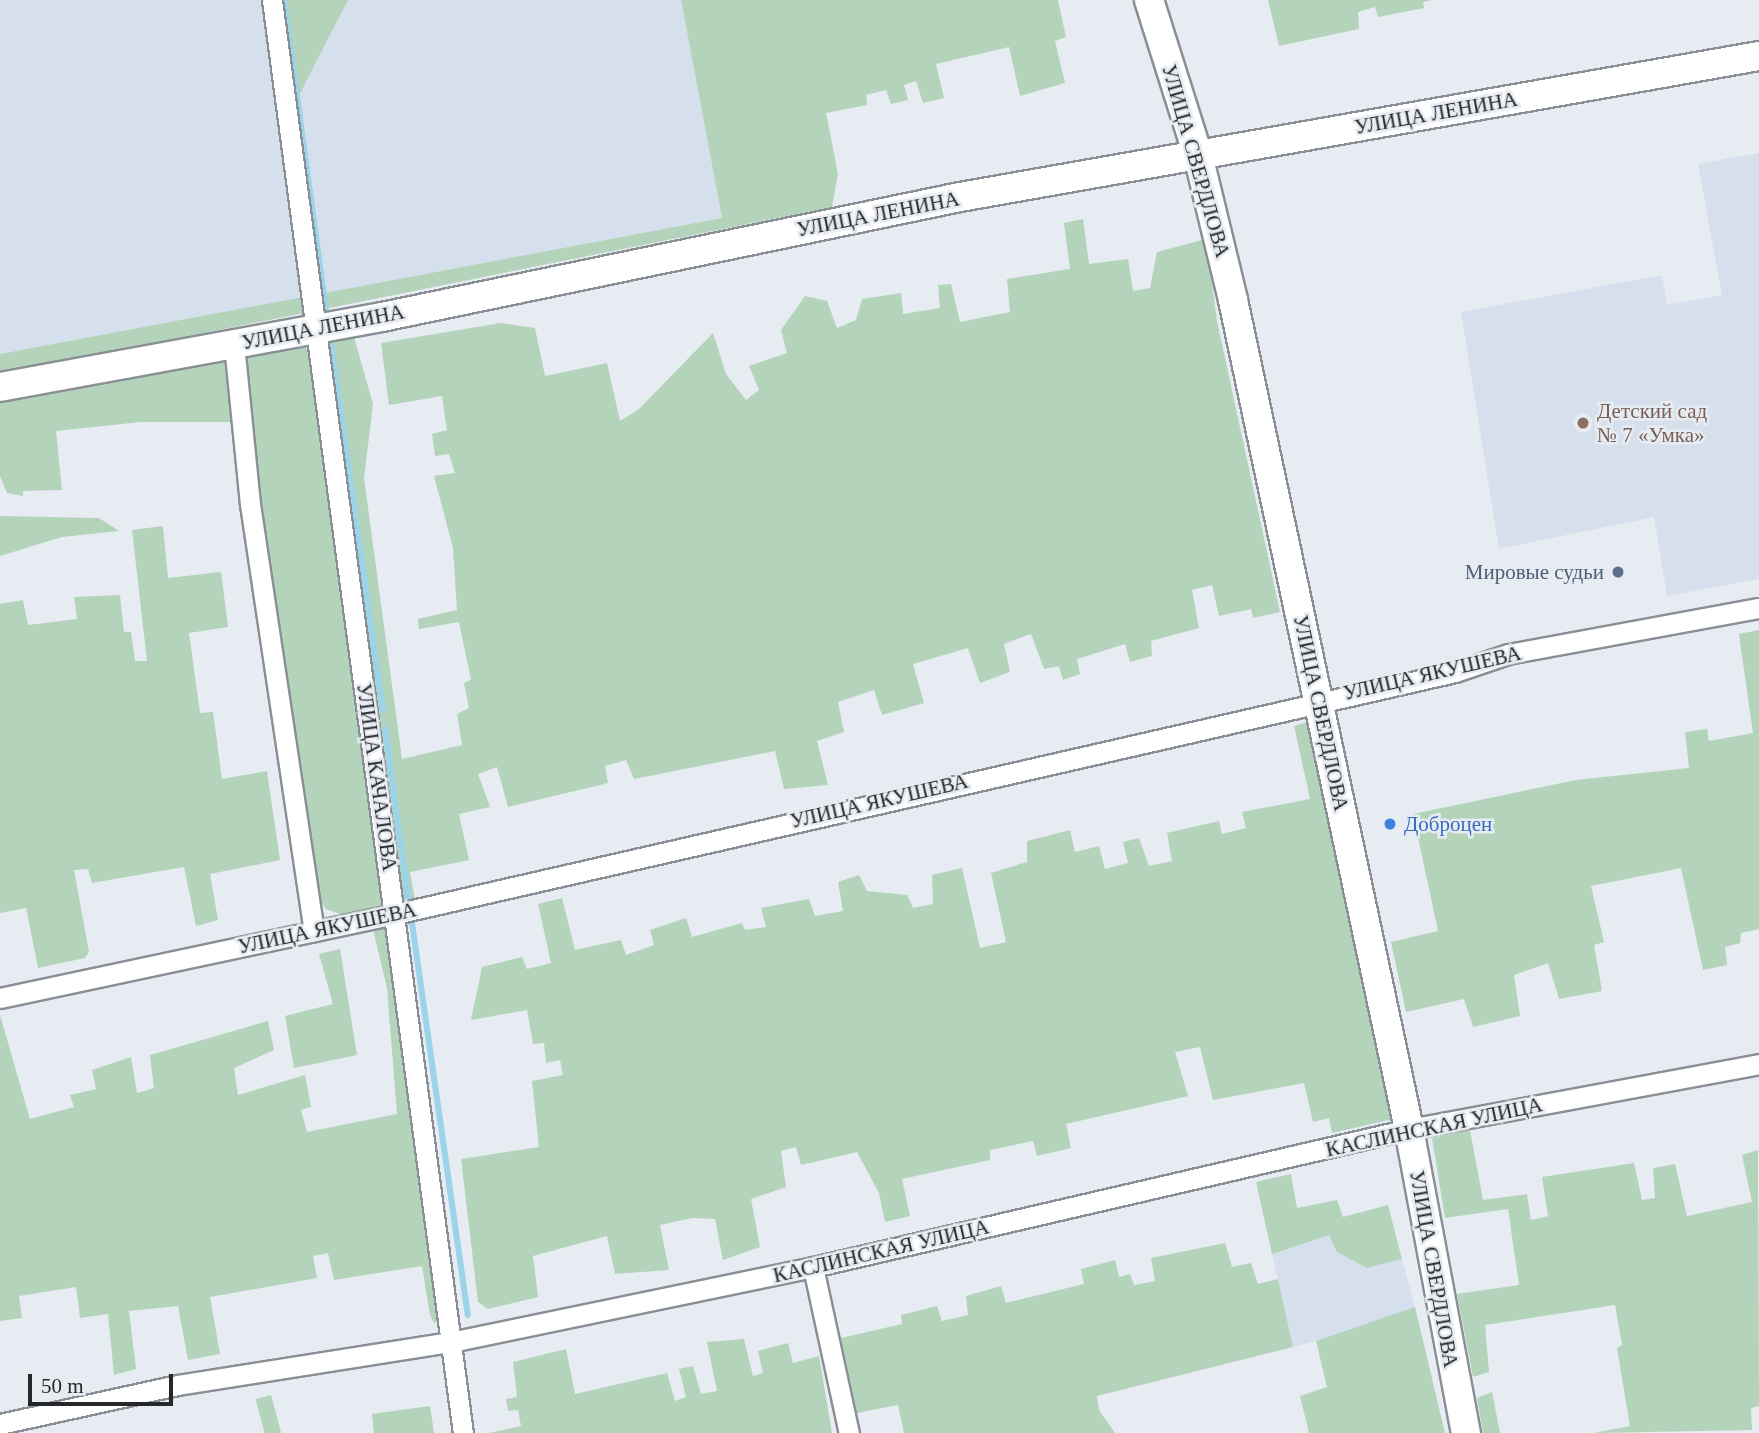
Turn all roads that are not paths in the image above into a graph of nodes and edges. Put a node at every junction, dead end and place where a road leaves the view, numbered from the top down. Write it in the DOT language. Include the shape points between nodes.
graph roads {
  1 [pos="272,0"];
  2 [pos="1149,0"];
  3 [pos="1759,56"];
  4 [pos="1198,155"];
  5 [pos="315,329"];
  6 [pos="234,344"];
  7 [pos="0,387"];
  8 [pos="1759,608"];
  9 [pos="1318,700"];
  10 [pos="395,914"];
  11 [pos="314,931"];
  12 [pos="0,998"];
  13 [pos="1759,1064"];
  14 [pos="1409,1129"];
  15 [pos="813,1267"];
  16 [pos="450,1342"];
  17 [pos="0,1424"];
  18 [pos="463,1433"];
  19 [pos="849,1433"];
  20 [pos="1466,1433"];
  1 -- 5 [label="street, УЛИЦА КАЧАЛОВА"];
  2 -- 4 [label="street, УЛИЦА СВЕРДЛОВА"];
  3 -- 4 [label="street, УЛИЦА ЛЕНИНА"];
  4 -- 5 [label="street, УЛИЦА ЛЕНИНА" via="960,197"];
  4 -- 9 [label="street, УЛИЦА СВЕРДЛОВА"];
  5 -- 6 [label="street, УЛИЦА ЛЕНИНА"];
  5 -- 10 [label="street, УЛИЦА КАЧАЛОВА"];
  6 -- 7 [label="street, УЛИЦА ЛЕНИНА"];
  6 -- 11 [label="street" via="250,503"];
  8 -- 9 [label="street, УЛИЦА ЯКУШЕВА" via="1508,654 1455,672"];
  9 -- 10 [label="street, УЛИЦА ЯКУШЕВА"];
  9 -- 14 [label="street, УЛИЦА СВЕРДЛОВА"];
  10 -- 11 [label="street, УЛИЦА ЯКУШЕВА"];
  10 -- 16 [label="street, УЛИЦА КАЧАЛОВА"];
  11 -- 12 [label="street, УЛИЦА ЯКУШЕВА"];
  13 -- 14 [label="street, КАСЛИНСКАЯ УЛИЦА"];
  14 -- 15 [label="street, КАСЛИНСКАЯ УЛИЦА"];
  14 -- 20 [label="street, УЛИЦА СВЕРДЛОВА"];
  15 -- 16 [label="street, КАСЛИНСКАЯ УЛИЦА"];
  15 -- 19 [label="street"];
  16 -- 17 [label="street, КАСЛИНСКАЯ УЛИЦА" via="178,1385"];
  16 -- 18 [label="street, УЛИЦА КАЧАЛОВА"];
}
